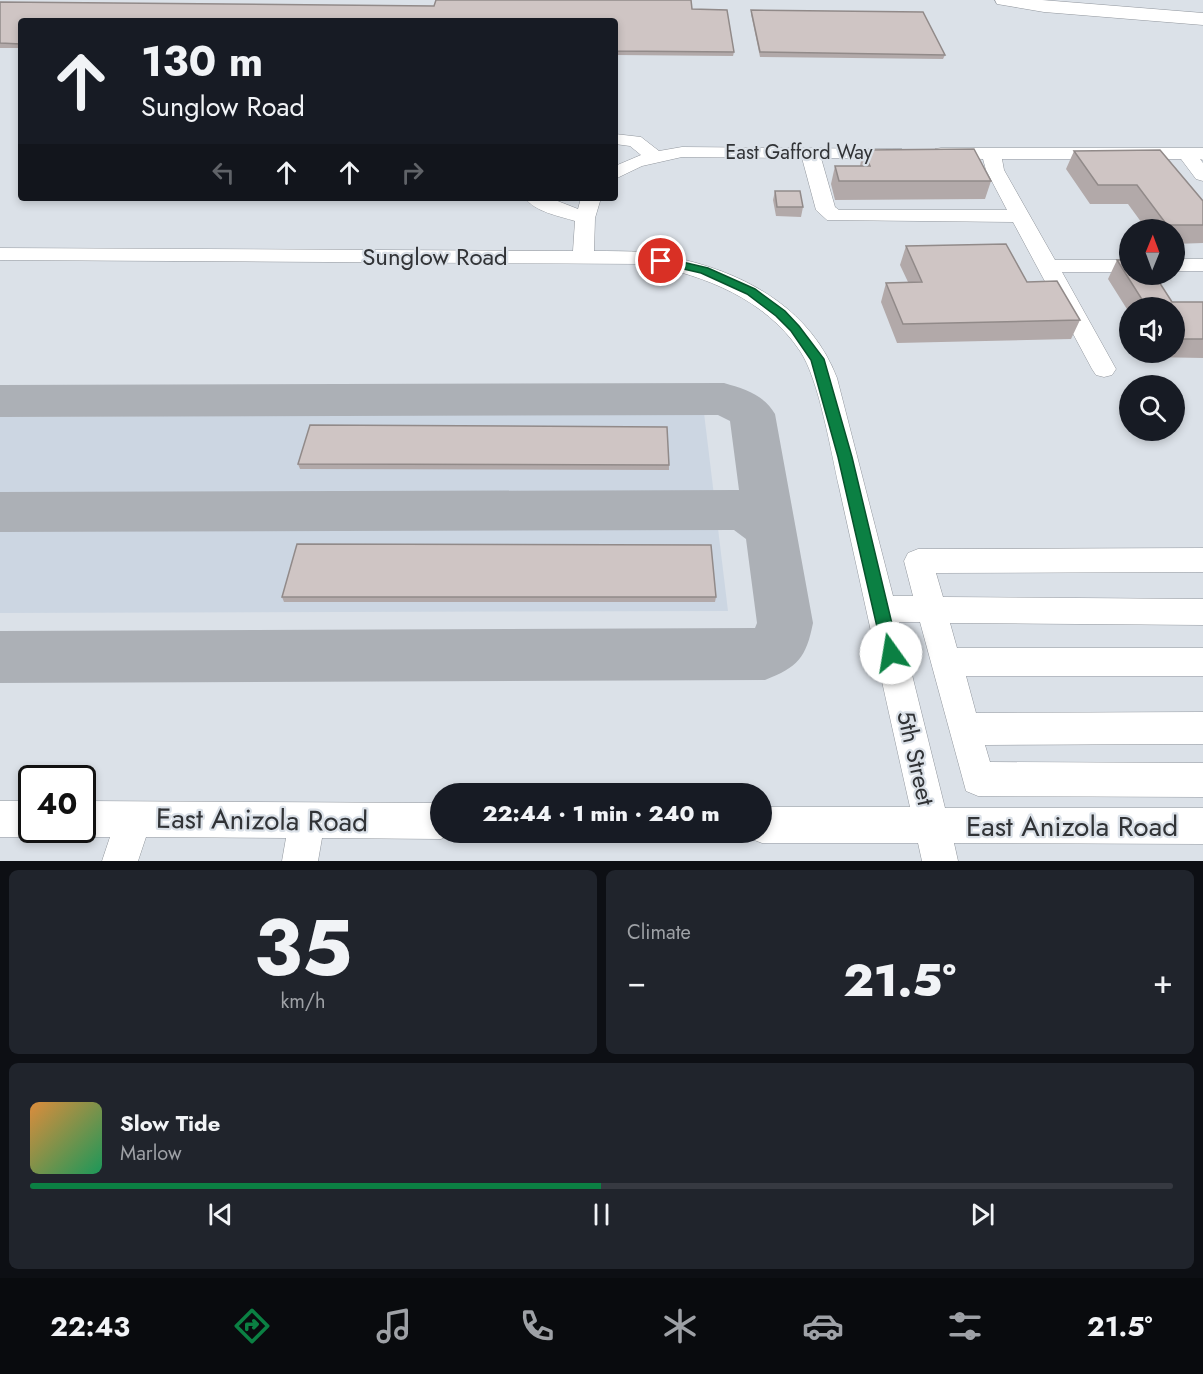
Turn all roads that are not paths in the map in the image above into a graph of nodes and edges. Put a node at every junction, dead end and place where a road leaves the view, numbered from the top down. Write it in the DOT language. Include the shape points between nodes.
graph roads {
  1 [pos="1004,0"];
  2 [pos="1119,0"];
  3 [pos="1203,7"];
  4 [pos="1203,20"];
  5 [pos="618,139"];
  6 [pos="810,152"];
  7 [pos="991,153"];
  8 [pos="1194,154"];
  9 [pos="655,157"];
  10 [pos="618,171"];
  11 [pos="1203,175"];
  12 [pos="541,201"];
  13 [pos="590,201"];
  14 [pos="1020,216"];
  15 [pos="585,218"];
  16 [pos="0,254"];
  17 [pos="583,257"];
  18 [pos="1185,265"];
  19 [pos="1203,265"];
  20 [pos="1047,266"];
  21 [pos="1119,266"];
  22 [pos="1104,369"];
  23 [pos="824,375"];
  24 [pos="1203,560"];
  25 [pos="881,609"];
  26 [pos="932,609"];
  27 [pos="1203,612"];
  28 [pos="946,662"];
  29 [pos="1203,662"];
  30 [pos="1203,728"];
  31 [pos="964,729"];
  32 [pos="1203,780"];
  33 [pos="0,819"];
  34 [pos="18,819"];
  35 [pos="96,819"];
  36 [pos="134,819"];
  37 [pos="308,820"];
  38 [pos="430,822"];
  39 [pos="772,825"];
  40 [pos="932,826"];
  41 [pos="1203,826"];
  42 [pos="120,861"];
  43 [pos="300,861"];
  44 [pos="940,861"];
  1 -- 4 [label="main road"];
  2 -- 3 [label="main road"];
  5 -- 9 [label="street" via="635,141"];
  6 -- 7 [label="street, East Gafford Way"];
  6 -- 9 [label="street, East Gafford Way" via="682,152"];
  6 -- 14 [label="street" via="826,210 834,216"];
  7 -- 8 [label="street, East Gafford Way"];
  7 -- 14 [label="street" via="995,170"];
  8 -- 11 [label="street"];
  9 -- 10 [label="street, East Gafford Way"];
  12 -- 15 [label="street"];
  13 -- 15 [label="street"];
  14 -- 20 [label="street"];
  15 -- 17 [label="street"];
  16 -- 17 [label="street, Sunglow Road"];
  17 -- 23 [label="street, Sunglow Road" via="646,258 727,279 780,314 808,344"];
  18 -- 19 [label="street"];
  20 -- 21 [label="street"];
  20 -- 22 [label="street"];
  23 -- 25 [label="street, 5th Street"];
  24 -- 26 [label="street" via="918,561"];
  25 -- 26 [label="street"];
  25 -- 40 [label="street, 5th Street"];
  26 -- 27 [label="street"];
  26 -- 28 [label="street"];
  28 -- 29 [label="street"];
  28 -- 31 [label="street"];
  30 -- 31 [label="street"];
  31 -- 32 [label="street" via="978,779"];
  33 -- 34 [label="street"];
  35 -- 36 [label="street, East Anizola Road"];
  36 -- 37 [label="street, East Anizola Road"];
  36 -- 42 [label="street"];
  37 -- 38 [label="street, East Anizola Road"];
  37 -- 43 [label="street"];
  39 -- 40 [label="street, East Anizola Road"];
  40 -- 41 [label="street, East Anizola Road"];
  40 -- 44 [label="street, 5th Street"];
}
